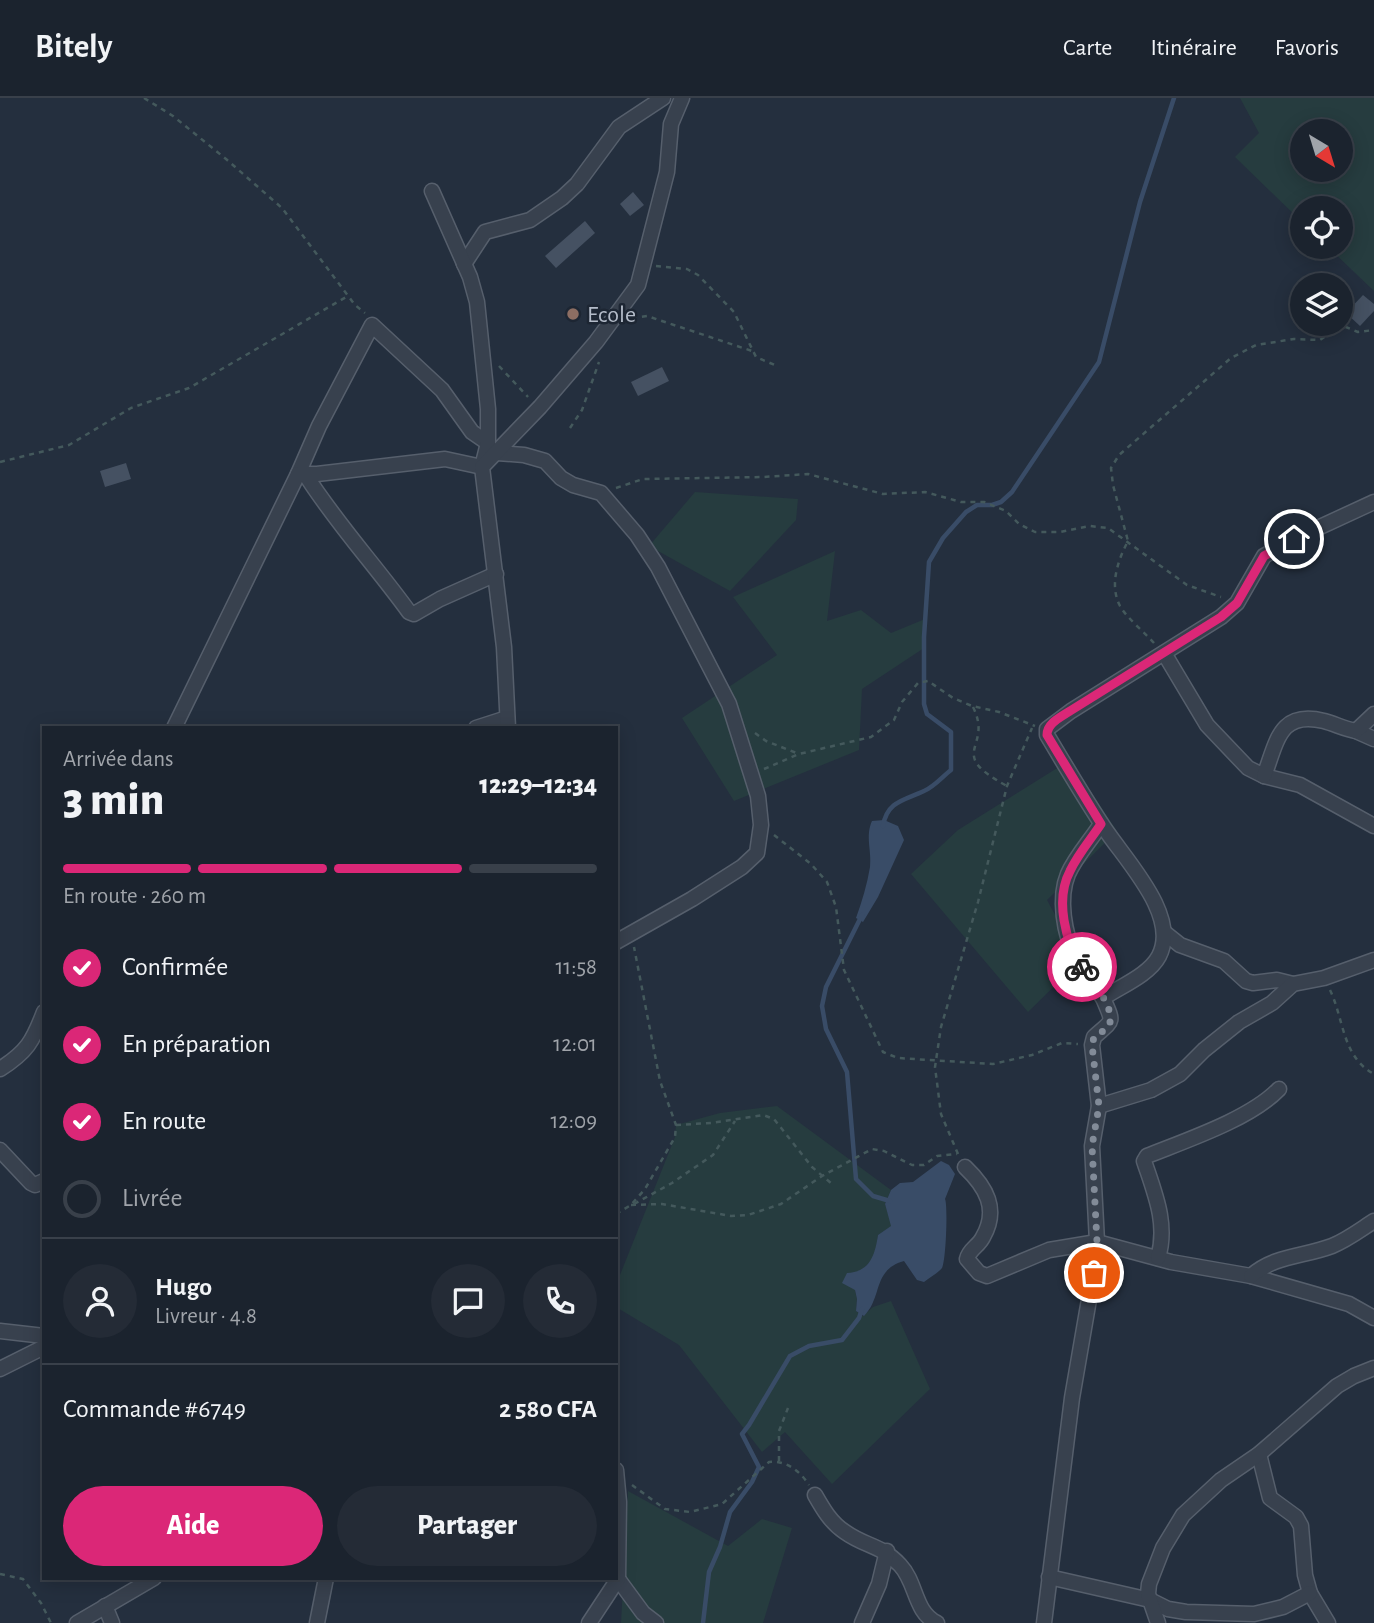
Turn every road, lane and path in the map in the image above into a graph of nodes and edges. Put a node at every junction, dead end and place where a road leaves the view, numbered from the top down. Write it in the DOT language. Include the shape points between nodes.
graph roads {
  1 [pos="144,98"];
  2 [pos="663,98"];
  3 [pos="682,98"];
  4 [pos="432,191"];
  5 [pos="464,264"];
  6 [pos="643,265"];
  7 [pos="348,296"];
  8 [pos="614,320"];
  9 [pos="372,325"];
  10 [pos="1374,330"];
  11 [pos="752,351"];
  12 [pos="600,359"];
  13 [pos="496,363"];
  14 [pos="777,366"];
  15 [pos="540,407"];
  16 [pos="570,428"];
  17 [pos="492,448"];
  18 [pos="0,462"];
  19 [pos="482,467"];
  20 [pos="302,474"];
  21 [pos="601,493"];
  22 [pos="1374,502"];
  23 [pos="1128,541"];
  24 [pos="496,574"];
  25 [pos="1237,603"];
  26 [pos="1164,653"];
  27 [pos="972,706"];
  28 [pos="1374,714"];
  29 [pos="734,721"];
  30 [pos="507,723"];
  31 [pos="175,726"];
  32 [pos="488,726"];
  33 [pos="1040,727"];
  34 [pos="1356,731"];
  35 [pos="1374,739"];
  36 [pos="799,754"];
  37 [pos="751,774"];
  38 [pos="1264,776"];
  39 [pos="1007,786"];
  40 [pos="1101,824"];
  41 [pos="761,825"];
  42 [pos="1374,826"];
  43 [pos="1165,933"];
  44 [pos="631,934"];
  45 [pos="618,941"];
  46 [pos="1374,960"];
  47 [pos="1324,978"];
  48 [pos="1293,984"];
  49 [pos="1103,998"];
  50 [pos="42,1017"];
  51 [pos="1092,1045"];
  52 [pos="936,1060"];
  53 [pos="0,1069"];
  54 [pos="1374,1074"];
  55 [pos="1279,1089"];
  56 [pos="1099,1106"];
  57 [pos="736,1119"];
  58 [pos="676,1125"];
  59 [pos="0,1150"];
  60 [pos="957,1154"];
  61 [pos="965,1167"];
  62 [pos="822,1176"];
  63 [pos="42,1182"];
  64 [pos="832,1184"];
  65 [pos="631,1205"];
  66 [pos="618,1213"];
  67 [pos="1374,1221"];
  68 [pos="1097,1242"];
  69 [pos="1158,1258"];
  70 [pos="1251,1276"];
  71 [pos="1374,1318"];
  72 [pos="0,1331"];
  73 [pos="42,1336"];
  74 [pos="42,1348"];
  75 [pos="1374,1368"];
  76 [pos="0,1369"];
  77 [pos="788,1408"];
  78 [pos="1259,1454"];
  79 [pos="779,1461"];
  80 [pos="618,1473"];
  81 [pos="618,1492"];
  82 [pos="815,1495"];
  83 [pos="887,1551"];
  84 [pos="0,1574"];
  85 [pos="1049,1577"];
  86 [pos="618,1579"];
  87 [pos="151,1580"];
  88 [pos="326,1580"];
  89 [pos="617,1580"];
  90 [pos="1310,1593"];
  91 [pos="1150,1600"];
  92 [pos="105,1606"];
  93 [pos="51,1623"];
  94 [pos="77,1623"];
  95 [pos="112,1623"];
  96 [pos="317,1623"];
  97 [pos="589,1623"];
  98 [pos="656,1623"];
  99 [pos="862,1623"];
  100 [pos="937,1623"];
  101 [pos="1044,1623"];
  102 [pos="1158,1623"];
  103 [pos="1328,1623"];
  1 -- 7 [label="path" via="173,116 282,208"];
  2 -- 5 [label="street" via="619,127 562,198 530,220 485,232"];
  3 -- 6 [label="street" via="671,124 667,172"];
  4 -- 5 [label="street"];
  5 -- 17 [label="street" via="477,302"];
  6 -- 8 [label="street" via="638,285"];
  6 -- 11 [label="path" via="687,269 698,275 734,312"];
  7 -- 9 [label="path"];
  7 -- 18 [label="path" via="189,388 131,408 69,445"];
  8 -- 11 [label="path" via="647,316"];
  8 -- 15 [label="street"];
  9 -- 17 [label="street" via="442,390 472,432"];
  9 -- 20 [label="street" via="319,426"];
  10 -- 23 [label="path" via="1358,332 1341,325 1320,340 1256,345 1231,358 1119,455 1111,468"];
  11 -- 14 [label="path"];
  12 -- 16 [label="path" via="582,410"];
  13 -- 15 [label="path"];
  15 -- 17 [label="street"];
  17 -- 19 [label="street"];
  17 -- 21 [label="street" via="545,461 573,485"];
  19 -- 20 [label="street" via="445,459"];
  19 -- 24 [label="street"];
  20 -- 24 [label="street" via="409,612 414,614"];
  20 -- 31 [label="street"];
  21 -- 23 [label="path" via="643,480 808,474 883,494 925,492 961,502 984,502 1035,532 1090,526 1108,528"];
  21 -- 29 [label="street" via="638,535 657,567"];
  22 -- 25 [label="street" via="1264,556"];
  23 -- 25 [label="path" via="1186,585"];
  23 -- 26 [label="path" via="1114,580 1120,606"];
  24 -- 30 [label="street"];
  25 -- 26 [label="street"];
  26 -- 33 [label="street"];
  26 -- 38 [label="street" via="1207,725 1241,762"];
  27 -- 33 [label="path"];
  27 -- 36 [label="path" via="928,681 918,683 894,720 871,737"];
  27 -- 39 [label="path" via="978,717 976,766"];
  28 -- 34 [label="street"];
  29 -- 36 [label="path"];
  29 -- 37 [label="street"];
  30 -- 32 [label="street"];
  33 -- 39 [label="path"];
  33 -- 40 [label="street"];
  34 -- 35 [label="street"];
  34 -- 38 [label="street" via="1321,720 1294,720 1285,725"];
  36 -- 37 [label="path"];
  37 -- 41 [label="street"];
  38 -- 42 [label="street" via="1300,785"];
  39 -- 52 [label="path"];
  40 -- 43 [label="street" via="1134,866"];
  40 -- 49 [label="street" via="1069,872 1063,901 1076,957"];
  41 -- 44 [label="street" via="757,853 742,867"];
  41 -- 52 [label="path" via="827,882 836,907 844,970 883,1052 898,1058"];
  43 -- 48 [label="street" via="1180,945 1224,961 1246,981"];
  43 -- 49 [label="street" via="1151,967"];
  44 -- 45 [label="street"];
  44 -- 58 [label="path" via="660,1080"];
  46 -- 47 [label="street"];
  47 -- 48 [label="street"];
  47 -- 54 [label="path" via="1351,1052"];
  48 -- 56 [label="street" via="1204,1050 1180,1074 1151,1090"];
  49 -- 51 [label="street" via="1110,1026 1094,1037"];
  50 -- 53 [label="street" via="27,1048"];
  51 -- 52 [label="path" via="1062,1043 993,1064"];
  51 -- 56 [label="street"];
  52 -- 60 [label="path" via="941,1114"];
  55 -- 69 [label="street" via="1267,1102 1243,1115 1143,1161 1161,1215 1163,1241"];
  56 -- 68 [label="street" via="1092,1146"];
  57 -- 58 [label="path"];
  57 -- 62 [label="path" via="763,1115 774,1119"];
  57 -- 65 [label="path" via="712,1155"];
  58 -- 65 [label="path" via="675,1137"];
  59 -- 63 [label="street" via="31,1183"];
  60 -- 61 [label="path"];
  60 -- 62 [label="path" via="912,1165 872,1149"];
  61 -- 68 [label="street" via="981,1182 991,1208 983,1239 967,1255 979,1273 987,1276 1049,1250"];
  62 -- 64 [label="path"];
  62 -- 65 [label="path" via="781,1204 748,1215 662,1204"];
  65 -- 66 [label="path"];
  67 -- 70 [label="street" via="1345,1240 1283,1257"];
  68 -- 69 [label="street"];
  68 -- 85 [label="street"];
  69 -- 70 [label="street"];
  70 -- 71 [label="street" via="1349,1304"];
  72 -- 73 [label="street"];
  74 -- 76 [label="street"];
  75 -- 78 [label="street" via="1337,1386"];
  77 -- 79 [label="path" via="779,1430"];
  78 -- 90 [label="street" via="1270,1498 1301,1526"];
  78 -- 91 [label="street" via="1221,1480 1173,1527 1149,1584"];
  79 -- 80 [label="path" via="769,1462 722,1504 690,1512 665,1509"];
  79 -- 82 [label="path" via="804,1478"];
  81 -- 86 [label="street"];
  82 -- 83 [label="street" via="846,1533"];
  83 -- 99 [label="street"];
  83 -- 100 [label="street" via="904,1569 925,1615"];
  84 -- 93 [label="path" via="23,1579"];
  85 -- 91 [label="street"];
  85 -- 101 [label="street"];
  86 -- 98 [label="street"];
  87 -- 92 [label="street"];
  88 -- 96 [label="street"];
  89 -- 97 [label="street"];
  90 -- 91 [label="street" via="1283,1607 1254,1614 1177,1612"];
  90 -- 103 [label="street"];
  91 -- 102 [label="street"];
  92 -- 94 [label="street"];
  92 -- 95 [label="street"];
}
